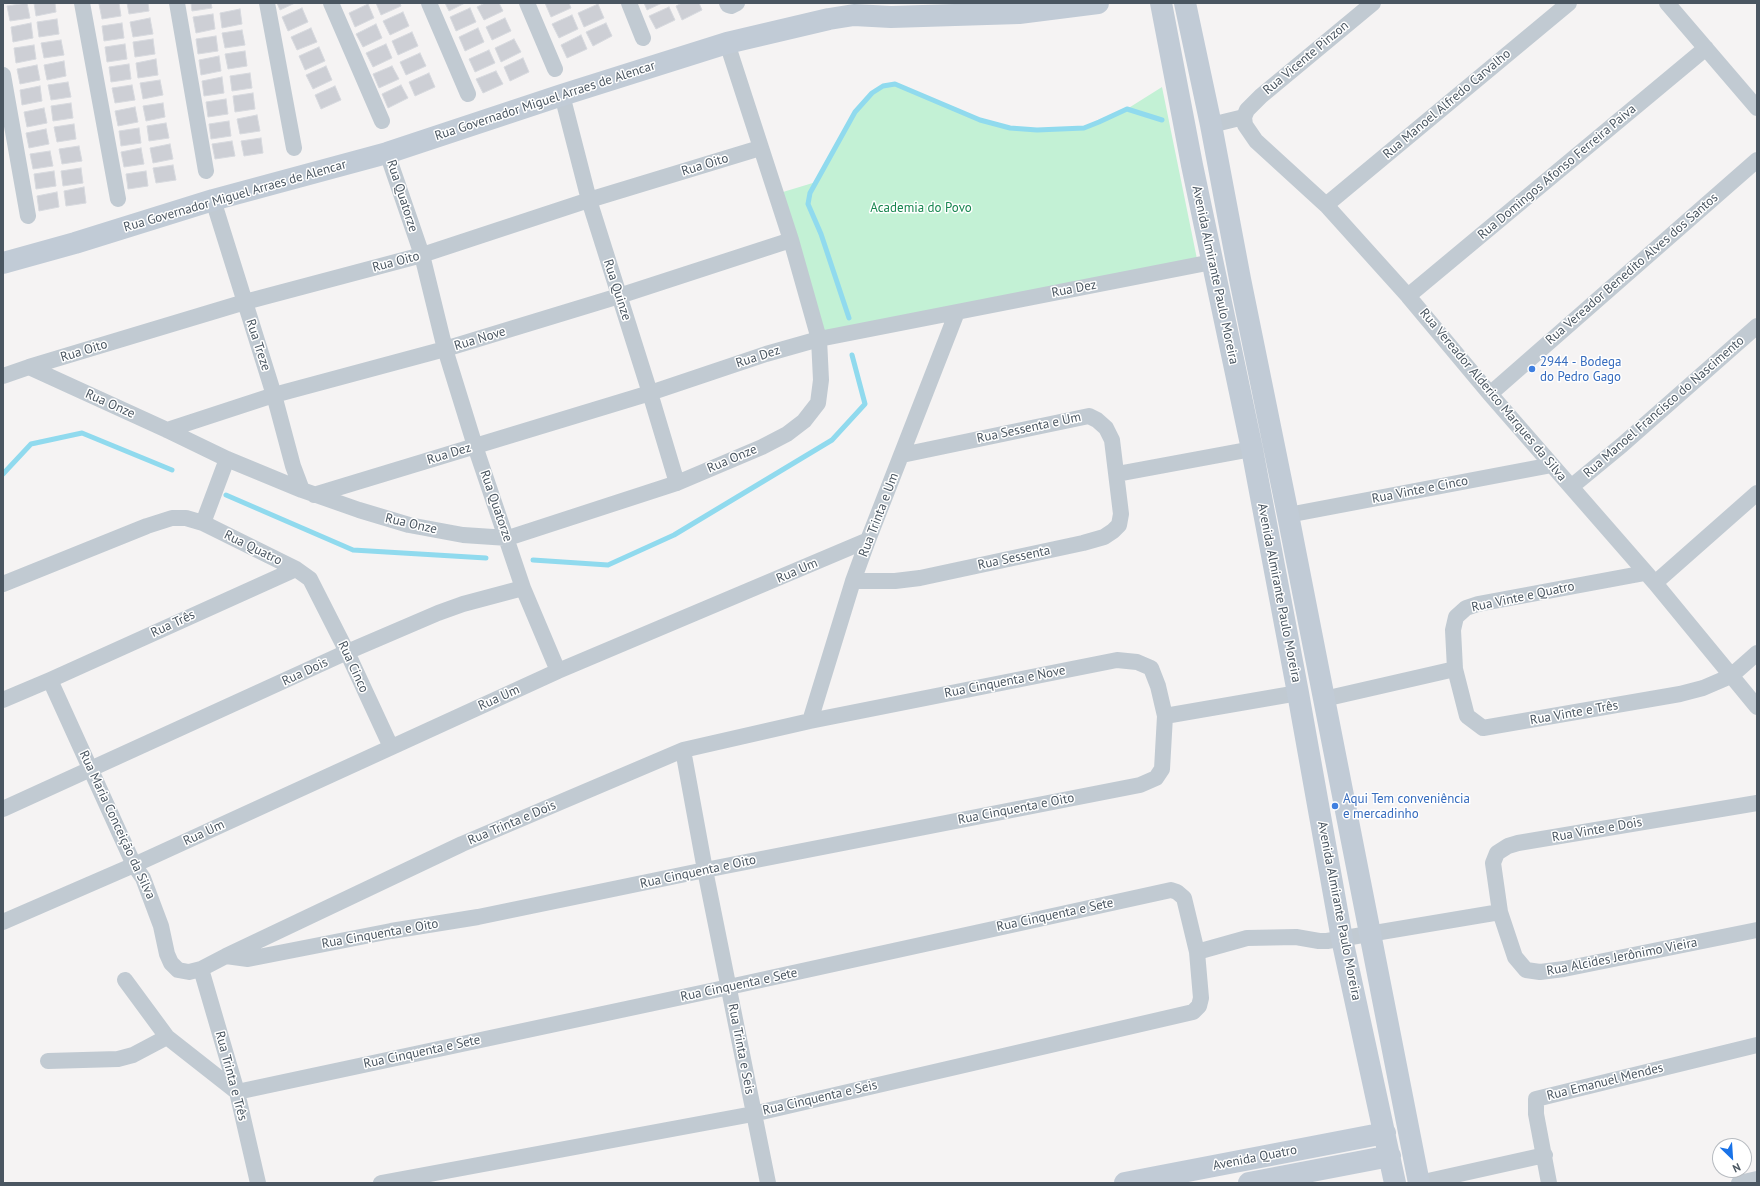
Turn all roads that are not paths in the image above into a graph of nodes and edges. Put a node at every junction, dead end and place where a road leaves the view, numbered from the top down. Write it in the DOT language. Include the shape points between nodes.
graph roads {
  1 [pos="82,3"];
  2 [pos="177,3"];
  3 [pos="267,3"];
  4 [pos="331,3"];
  5 [pos="429,3"];
  6 [pos="527,3"];
  7 [pos="628,3"];
  8 [pos="726,3"];
  9 [pos="737,3"];
  10 [pos="1098,3"];
  11 [pos="1161,3"];
  12 [pos="1185,3"];
  13 [pos="1373,3"];
  14 [pos="1568,3"];
  15 [pos="1667,3"];
  16 [pos="643,38"];
  17 [pos="727,43"];
  18 [pos="1706,48"];
  19 [pos="555,69"];
  20 [pos="3,75"];
  21 [pos="468,94"];
  22 [pos="562,95"];
  23 [pos="1757,108"];
  24 [pos="1244,117"];
  25 [pos="382,121"];
  26 [pos="1211,125"];
  27 [pos="294,148"];
  28 [pos="760,148"];
  29 [pos="387,152"];
  30 [pos="1757,160"];
  31 [pos="206,171"];
  32 [pos="118,199"];
  33 [pos="213,200"];
  34 [pos="589,200"];
  35 [pos="1326,205"];
  36 [pos="28,216"];
  37 [pos="791,240"];
  38 [pos="422,255"];
  39 [pos="3,262"];
  40 [pos="1212,262"];
  41 [pos="619,296"];
  42 [pos="1408,296"];
  43 [pos="245,302"];
  44 [pos="957,312"];
  45 [pos="1757,326"];
  46 [pos="819,339"];
  47 [pos="446,349"];
  48 [pos="29,367"];
  49 [pos="3,376"];
  50 [pos="650,393"];
  51 [pos="1490,394"];
  52 [pos="274,395"];
  53 [pos="167,430"];
  54 [pos="475,446"];
  55 [pos="1252,449"];
  56 [pos="902,454"];
  57 [pos="227,459"];
  58 [pos="1552,465"];
  59 [pos="1117,474"];
  60 [pos="676,483"];
  61 [pos="1571,487"];
  62 [pos="308,492"];
  63 [pos="1757,493"];
  64 [pos="1288,515"];
  65 [pos="203,523"];
  66 [pos="508,538"];
  67 [pos="868,540"];
  68 [pos="296,568"];
  69 [pos="1650,578"];
  70 [pos="853,581"];
  71 [pos="3,584"];
  72 [pos="315,586"];
  73 [pos="523,588"];
  74 [pos="347,652"];
  75 [pos="1757,653"];
  76 [pos="1455,669"];
  77 [pos="558,671"];
  78 [pos="1731,676"];
  79 [pos="50,680"];
  80 [pos="1298,692"];
  81 [pos="1324,699"];
  82 [pos="3,700"];
  83 [pos="1757,707"];
  84 [pos="1165,716"];
  85 [pos="810,721"];
  86 [pos="391,747"];
  87 [pos="683,750"];
  88 [pos="92,769"];
  89 [pos="1757,803"];
  90 [pos="3,809"];
  91 [pos="134,865"];
  92 [pos="705,870"];
  93 [pos="1500,912"];
  94 [pos="3,922"];
  95 [pos="1757,930"];
  96 [pos="1369,935"];
  97 [pos="1342,939"];
  98 [pos="1197,952"];
  99 [pos="226,956"];
  100 [pos="201,969"];
  101 [pos="125,980"];
  102 [pos="729,987"];
  103 [pos="167,1037"];
  104 [pos="1757,1045"];
  105 [pos="48,1061"];
  106 [pos="237,1092"];
  107 [pos="753,1114"];
  108 [pos="1385,1133"];
  109 [pos="1545,1155"];
  110 [pos="1390,1156"];
  111 [pos="1757,1179"];
  112 [pos="258,1183"];
  113 [pos="381,1183"];
  114 [pos="768,1183"];
  115 [pos="1125,1183"];
  116 [pos="1249,1183"];
  117 [pos="1395,1183"];
  118 [pos="1419,1183"];
  119 [pos="1549,1183"];
  120 [pos="1739,1183"];
  1 -- 32 [label="street"];
  2 -- 31 [label="street"];
  3 -- 27 [label="street"];
  4 -- 25 [label="street"];
  5 -- 21 [label="street"];
  6 -- 19 [label="street"];
  7 -- 16 [label="street"];
  8 -- 9 [label="street" via="731,6"];
  10 -- 17 [label="main road, Rua Governador Miguel Arraes de Alencar" via="1019,13 829,18"];
  11 -- 40 [label="main road, Avenida Almirante Paulo Moreira"];
  12 -- 26 [label="main road, Avenida Almirante Paulo Moreira"];
  13 -- 24 [label="street, Rua Vicente Pinzon" via="1261,96 1247,110"];
  14 -- 35 [label="street, Rua Manoel Alfredo Carvalho"];
  15 -- 18 [label="street"];
  17 -- 22 [label="main road, Rua Governador Miguel Arraes de Alencar"];
  17 -- 28 [label="street"];
  18 -- 23 [label="street"];
  18 -- 42 [label="street, Rua Domingos Afonso Ferreira Paiva"];
  20 -- 36 [label="street"];
  22 -- 29 [label="main road, Rua Governador Miguel Arraes de Alencar"];
  22 -- 34 [label="street, Rua Quinze"];
  24 -- 26 [label="street"];
  24 -- 35 [label="street, Rua Vereador Alderico Marques da Silva" via="1245,125 1256,141"];
  26 -- 64 [label="main road, Avenida Almirante Paulo Moreira"];
  28 -- 34 [label="street, Rua Oito"];
  28 -- 37 [label="street"];
  29 -- 33 [label="main road, Rua Governador Miguel Arraes de Alencar"];
  29 -- 38 [label="street, Rua Quatorze"];
  30 -- 51 [label="street, Rua Vereador Benedito Alves dos Santos"];
  33 -- 39 [label="main road, Rua Governador Miguel Arraes de Alencar" via="75,243"];
  33 -- 43 [label="street, Rua Treze"];
  34 -- 38 [label="street, Rua Oito"];
  34 -- 41 [label="street, Rua Quinze"];
  35 -- 42 [label="street, Rua Vereador Alderico Marques da Silva"];
  37 -- 41 [label="street, Rua Nove"];
  37 -- 46 [label="street"];
  38 -- 43 [label="street, Rua Oito"];
  38 -- 47 [label="street, Rua Quatorze"];
  40 -- 44 [label="street, Rua Dez"];
  40 -- 55 [label="main road, Avenida Almirante Paulo Moreira"];
  41 -- 47 [label="street, Rua Nove"];
  41 -- 50 [label="street, Rua Quinze"];
  42 -- 51 [label="street, Rua Vereador Alderico Marques da Silva"];
  43 -- 48 [label="street, Rua Oito"];
  43 -- 52 [label="street, Rua Treze"];
  44 -- 46 [label="street, Rua Dez"];
  44 -- 56 [label="street, Rua Trinta e Um"];
  45 -- 61 [label="street, Rua Manoel Francisco do Nascimento"];
  46 -- 50 [label="street, Rua Dez"];
  46 -- 60 [label="street, Rua Onze" via="821,380 818,403 804,421 787,434"];
  47 -- 52 [label="street, Rua Nove"];
  47 -- 54 [label="street, Rua Quatorze"];
  48 -- 49 [label="street"];
  48 -- 53 [label="street, Rua Onze"];
  50 -- 54 [label="street, Rua Dez"];
  50 -- 60 [label="street, Rua Quinze"];
  51 -- 58 [label="street, Rua Vereador Alderico Marques da Silva"];
  52 -- 53 [label="street, Rua Nove"];
  52 -- 62 [label="street, Rua Treze" via="293,466"];
  53 -- 57 [label="street, Rua Onze"];
  54 -- 62 [label="street, Rua Dez"];
  54 -- 66 [label="street, Rua Quatorze"];
  55 -- 59 [label="street"];
  55 -- 80 [label="main road, Avenida Almirante Paulo Moreira"];
  56 -- 59 [label="street, Rua Sessenta e Um" via="1089,416 1106,428 1112,440"];
  56 -- 67 [label="street, Rua Trinta e Um"];
  57 -- 62 [label="street, Rua Onze"];
  57 -- 65 [label="street"];
  58 -- 61 [label="street, Rua Vereador Alderico Marques da Silva"];
  58 -- 64 [label="street, Rua Vinte e Cinco"];
  59 -- 70 [label="street, Rua Sessenta" via="1121,514 1119,525 1104,537 920,578"];
  60 -- 66 [label="street, Rua Onze"];
  61 -- 69 [label="street, Rua Vereador Alderico Marques da Silva"];
  62 -- 66 [label="street, Rua Onze" via="410,525 463,535"];
  63 -- 69 [label="street"];
  64 -- 81 [label="main road, Avenida Almirante Paulo Moreira"];
  65 -- 68 [label="street, Rua Quatro"];
  65 -- 71 [label="street, Rua Quatro" via="186,518 172,518"];
  66 -- 73 [label="street, Rua Quatorze"];
  67 -- 70 [label="street, Rua Trinta e Um"];
  67 -- 77 [label="street, Rua Um"];
  68 -- 72 [label="street, Rua Quatro"];
  68 -- 79 [label="street, Rua Três"];
  69 -- 76 [label="street, Rua Vinte e Quatro" via="1478,604 1466,608 1456,616 1452,630"];
  69 -- 78 [label="street, Rua Vereador Alderico Marques da Silva"];
  70 -- 85 [label="street, Rua Trinta e Um"];
  72 -- 74 [label="street, Rua Cinco"];
  73 -- 74 [label="street, Rua Dois" via="438,613"];
  73 -- 77 [label="street, Rua Quatorze"];
  74 -- 86 [label="street, Rua Cinco"];
  74 -- 88 [label="street, Rua Dois"];
  75 -- 78 [label="street, Rua Vinte e Três"];
  76 -- 78 [label="street, Rua Vinte e Três" via="1467,716 1483,728 1680,694"];
  76 -- 81 [label="street"];
  77 -- 86 [label="street, Rua Um"];
  78 -- 83 [label="street, Rua Vereador Alderico Marques da Silva"];
  79 -- 82 [label="street, Rua Três"];
  79 -- 88 [label="street, Rua Maria Conceição da Silva"];
  80 -- 84 [label="street"];
  80 -- 97 [label="main road, Avenida Almirante Paulo Moreira"];
  81 -- 96 [label="main road, Avenida Almirante Paulo Moreira"];
  84 -- 85 [label="street, Rua Cinquenta e Nove" via="1151,668 1137,662 1117,660"];
  84 -- 92 [label="street, Rua Cinquenta e Oito" via="1162,769 1156,778 1140,785"];
  85 -- 87 [label="street, Rua Trinta e Dois"];
  86 -- 91 [label="street, Rua Um"];
  87 -- 92 [label="street, Rua Trinta e Seis"];
  87 -- 99 [label="street, Rua Trinta e Dois" via="462,844"];
  88 -- 90 [label="street, Rua Dois"];
  88 -- 91 [label="street, Rua Maria Conceição da Silva"];
  89 -- 93 [label="street, Rua Vinte e Dois" via="1508,846 1498,853 1493,863"];
  91 -- 94 [label="street, Rua Um"];
  91 -- 100 [label="street, Rua Maria Conceição da Silva" via="143,878 161,926 171,963 178,970 189,972"];
  92 -- 99 [label="street, Rua Cinquenta e Oito" via="478,917 248,959"];
  92 -- 102 [label="street, Rua Trinta e Seis"];
  93 -- 95 [label="street, Rua Alcides Jerônimo Vieira" via="1515,957 1526,970 1540,972"];
  93 -- 96 [label="street"];
  96 -- 97 [label="street"];
  96 -- 118 [label="main road, Avenida Almirante Paulo Moreira"];
  97 -- 98 [label="street" via="1319,941 1296,937 1247,938"];
  97 -- 108 [label="main road, Avenida Almirante Paulo Moreira"];
  98 -- 102 [label="street, Rua Cinquenta e Sete" via="1184,898 1171,890"];
  98 -- 107 [label="street, Rua Cinquenta e Seis" via="1201,998 1199,1006 1193,1012"];
  99 -- 100 [label="street"];
  100 -- 106 [label="street, Rua Trinta e Três"];
  101 -- 103 [label="street"];
  102 -- 106 [label="street, Rua Cinquenta e Sete"];
  102 -- 107 [label="street, Rua Trinta e Seis"];
  103 -- 105 [label="street" via="133,1055 118,1059"];
  103 -- 106 [label="street"];
  104 -- 109 [label="street, Rua Emanuel Mendes" via="1536,1099 1536,1114"];
  106 -- 112 [label="street, Rua Trinta e Três"];
  107 -- 113 [label="street, Rua Cinquenta e Seis"];
  107 -- 114 [label="street, Rua Trinta e Seis"];
  108 -- 110 [label="main road, Avenida Almirante Paulo Moreira"];
  108 -- 115 [label="main road, Avenida Quatro"];
  109 -- 118 [label="street"];
  109 -- 119 [label="street, Rua Emanuel Mendes"];
  110 -- 116 [label="main road, Avenida Quatro"];
  110 -- 117 [label="main road, Avenida Almirante Paulo Moreira"];
  111 -- 120 [label="street"];
}
